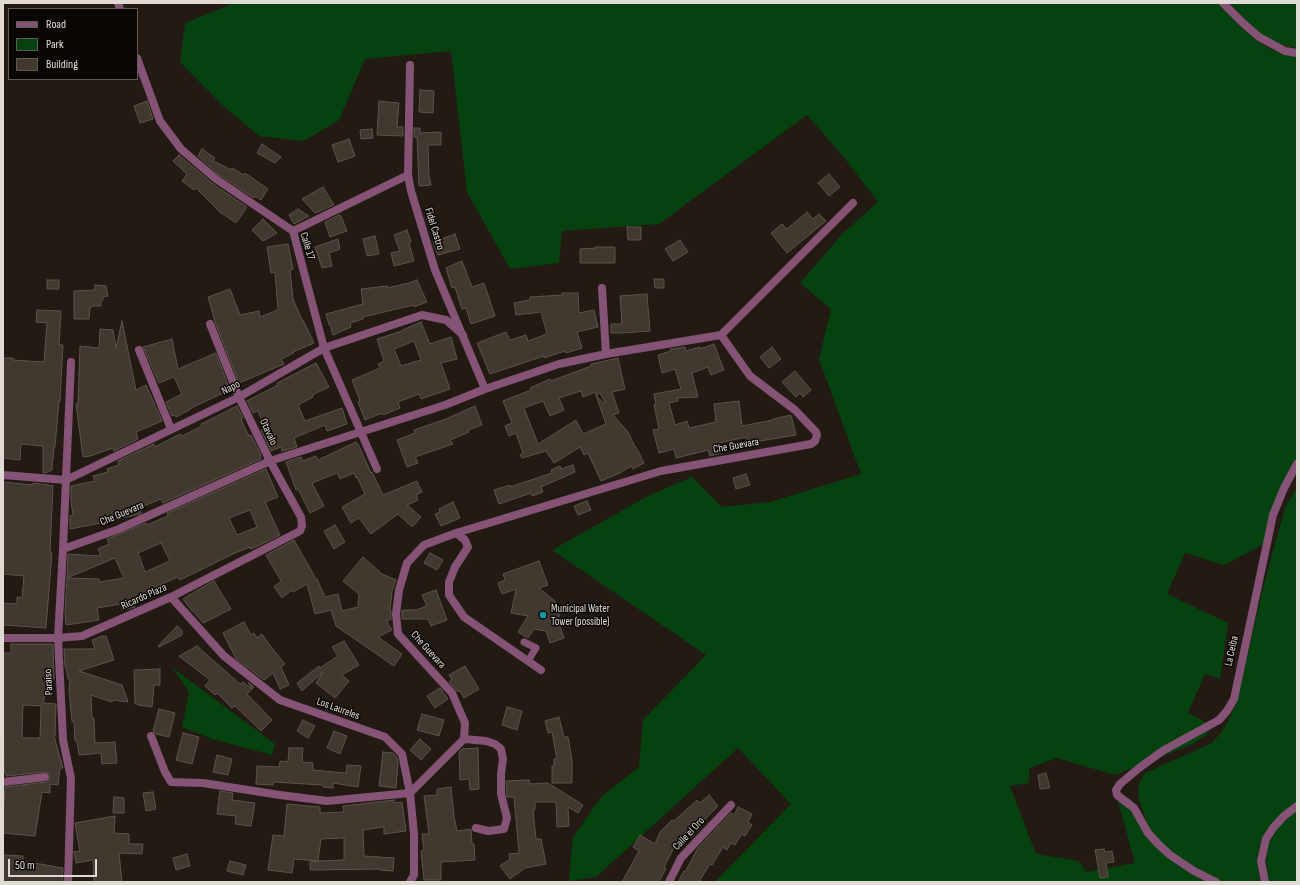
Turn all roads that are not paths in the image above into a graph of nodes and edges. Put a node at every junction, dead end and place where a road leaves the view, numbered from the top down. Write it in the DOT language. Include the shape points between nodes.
graph roads {
  1 [pos="1223,3"];
  2 [pos="1297,53"];
  3 [pos="138,61"];
  4 [pos="410,65"];
  5 [pos="408,175"];
  6 [pos="853,204"];
  7 [pos="293,232"];
  8 [pos="602,288"];
  9 [pos="210,324"];
  10 [pos="463,335"];
  11 [pos="721,335"];
  12 [pos="324,348"];
  13 [pos="139,350"];
  14 [pos="606,354"];
  15 [pos="71,362"];
  16 [pos="485,389"];
  17 [pos="240,397"];
  18 [pos="171,429"];
  19 [pos="361,431"];
  20 [pos="270,461"];
  21 [pos="1297,464"];
  22 [pos="377,468"];
  23 [pos="3,475"];
  24 [pos="66,480"];
  25 [pos="456,533"];
  26 [pos="284,539"];
  27 [pos="63,549"];
  28 [pos="171,597"];
  29 [pos="3,638"];
  30 [pos="58,638"];
  31 [pos="524,642"];
  32 [pos="528,662"];
  33 [pos="541,670"];
  34 [pos="151,736"];
  35 [pos="464,739"];
  36 [pos="44,777"];
  37 [pos="3,782"];
  38 [pos="410,793"];
  39 [pos="732,805"];
  40 [pos="1297,806"];
  41 [pos="476,828"];
  42 [pos="68,882"];
  43 [pos="410,882"];
  44 [pos="669,882"];
  45 [pos="1216,882"];
  46 [pos="1265,882"];
  1 -- 2 [label="street" via="1259,37"];
  3 -- 7 [label="street, Calle 17" via="160,121 181,149 216,180"];
  4 -- 5 [label="street, Fidel Castro"];
  5 -- 7 [label="street"];
  5 -- 10 [label="street, Fidel Castro" via="435,270"];
  6 -- 11 [label="street"];
  7 -- 12 [label="street, Calle 17"];
  8 -- 14 [label="street"];
  9 -- 17 [label="street, Otavalo"];
  10 -- 12 [label="street, Napo" via="446,320 422,315"];
  10 -- 16 [label="street, Fidel Castro"];
  11 -- 14 [label="street, Che Guevara"];
  11 -- 25 [label="street, Che Guevara" via="750,376 795,410 816,432 817,435 811,444 661,470"];
  12 -- 17 [label="street, Napo"];
  12 -- 19 [label="street, Calle 17"];
  13 -- 18 [label="street"];
  14 -- 16 [label="street, Che Guevara" via="560,364"];
  15 -- 24 [label="street, Paraiso"];
  16 -- 19 [label="street, Che Guevara" via="445,405"];
  17 -- 18 [label="street, Napo"];
  17 -- 20 [label="street, Otavalo"];
  18 -- 24 [label="street, Napo"];
  19 -- 20 [label="street, Che Guevara"];
  19 -- 22 [label="street, Calle 17"];
  20 -- 26 [label="street, Otavalo" via="301,517 300,531"];
  20 -- 27 [label="street, Che Guevara" via="119,529"];
  21 -- 45 [label="street, La Ceiba" via="1273,516 1234,699 1219,720 1164,750 1139,768 1116,790 1117,795 1134,808 1146,830 1159,845 1194,871"];
  23 -- 24 [label="street"];
  24 -- 27 [label="street, Paraiso"];
  25 -- 32 [label="street" via="465,540 468,547 449,582 449,595 464,617"];
  25 -- 35 [label="street, Che Guevara" via="424,545 407,563 398,590 396,614 398,634 452,693 465,723"];
  26 -- 28 [label="street, Ricardo Plaza"];
  27 -- 30 [label="street, Paraiso"];
  28 -- 30 [label="street, Ricardo Plaza" via="82,636"];
  28 -- 38 [label="street, Los Laureles" via="224,656 280,700 385,737 402,754"];
  29 -- 30 [label="street, Ricardo Plaza"];
  30 -- 42 [label="street, Paraiso" via="63,740 71,778"];
  31 -- 32 [label="lane" via="536,648"];
  32 -- 33 [label="street"];
  34 -- 38 [label="street" via="171,782 203,783 327,801"];
  35 -- 38 [label="street"];
  35 -- 41 [label="street" via="496,744 501,749 504,760 501,774 501,794 507,818 504,829 488,831"];
  36 -- 37 [label="street"];
  38 -- 43 [label="street, Los Laureles" via="414,834 414,875"];
  39 -- 44 [label="street, Calle el Oro" via="681,858"];
  40 -- 46 [label="street" via="1280,820 1266,839 1261,860"];
}
